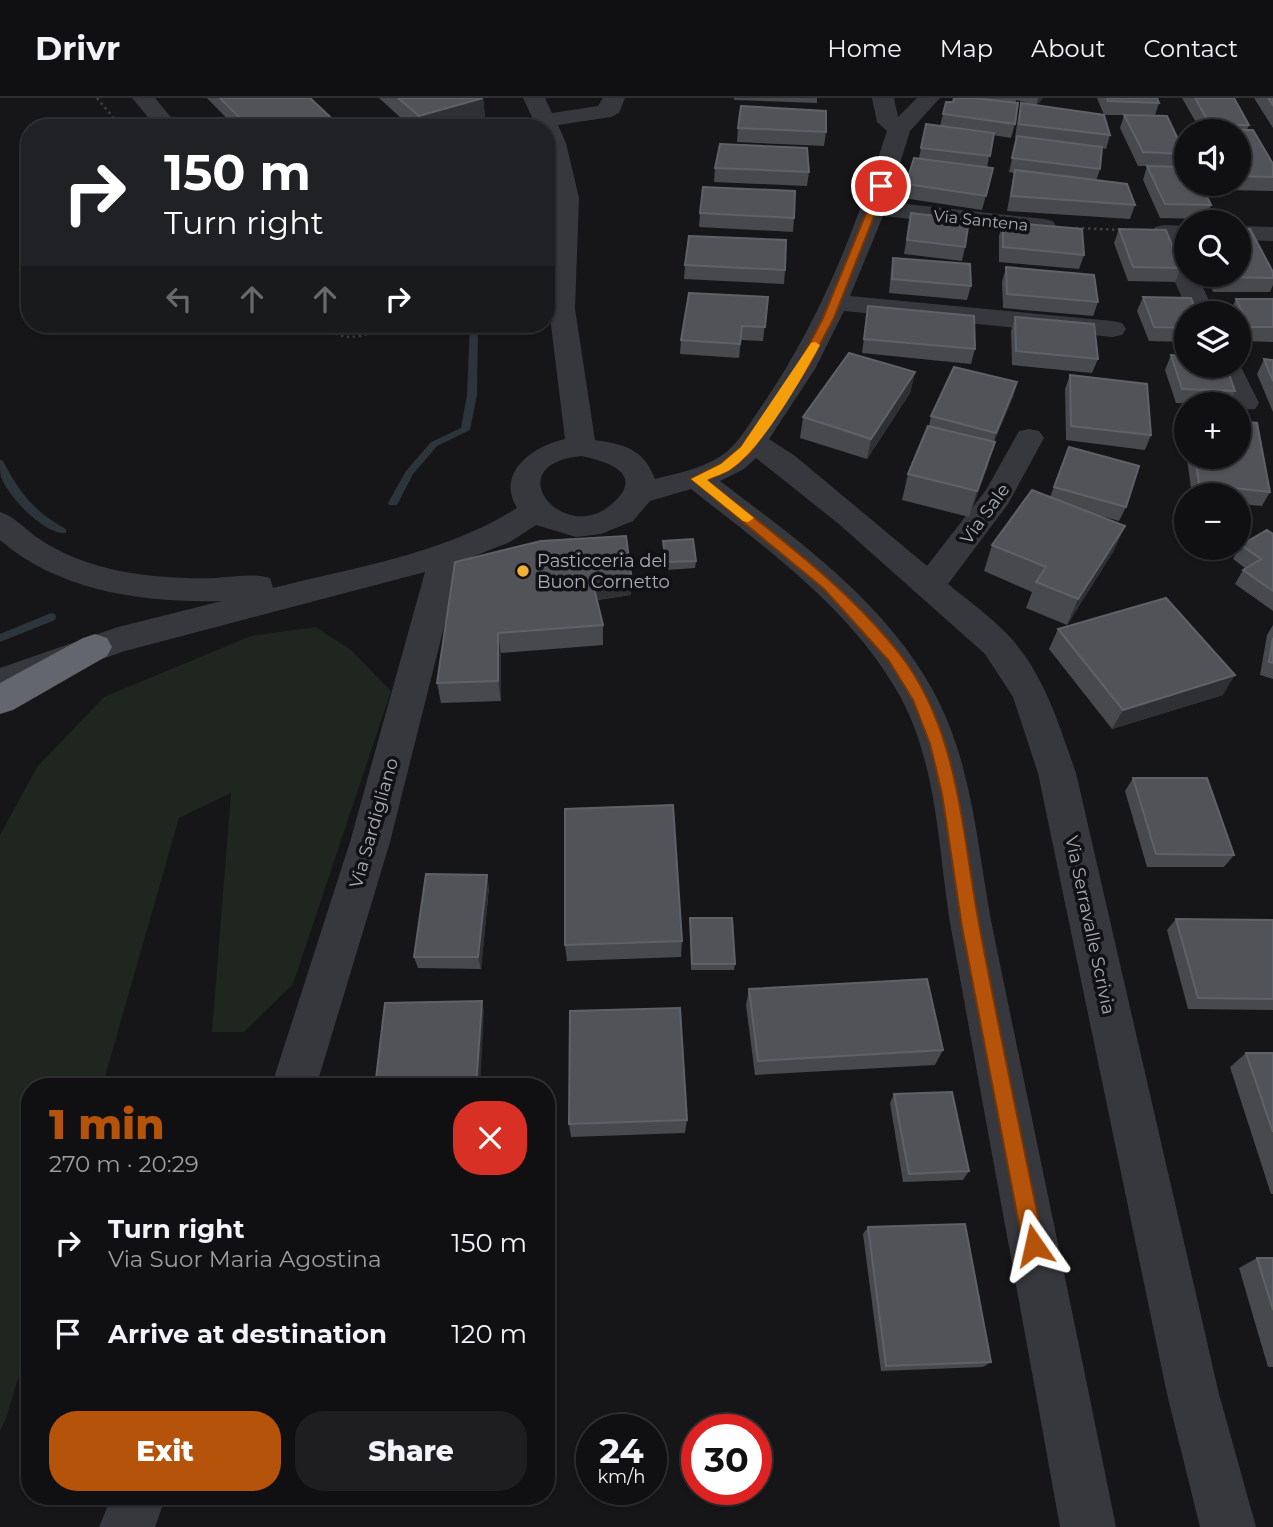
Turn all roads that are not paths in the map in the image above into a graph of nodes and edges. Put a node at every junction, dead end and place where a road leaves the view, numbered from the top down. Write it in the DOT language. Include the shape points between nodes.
graph roads {
  1 [pos="143,98"];
  2 [pos="614,98"];
  3 [pos="883,98"];
  4 [pos="929,98"];
  5 [pos="540,109"];
  6 [pos="161,119"];
  7 [pos="899,129"];
  8 [pos="555,143"];
  9 [pos="874,208"];
  10 [pos="1044,226"];
  11 [pos="1251,233"];
  12 [pos="1273,234"];
  13 [pos="835,302"];
  14 [pos="1112,329"];
  15 [pos="1029,438"];
  16 [pos="752,441"];
  17 [pos="581,447"];
  18 [pos="697,479"];
  19 [pos="641,493"];
  20 [pos="535,511"];
  21 [pos="0,523"];
  22 [pos="423,562"];
  23 [pos="930,584"];
  24 [pos="95,647"];
  25 [pos="0,682"];
  26 [pos="0,700"];
  27 [pos="296,1078"];
  28 [pos="136,1505"];
  29 [pos="127,1527"];
  30 [pos="1088,1527"];
  31 [pos="1228,1527"];
  1 -- 6 [label="street"];
  2 -- 5 [label="street" via="611,108 603,112"];
  3 -- 7 [label="street" via="888,122"];
  4 -- 7 [label="street"];
  7 -- 9 [label="street"];
  8 -- 17 [label="street" via="567,198 562,309"];
  9 -- 10 [label="street, Via Santena"];
  9 -- 13 [label="street"];
  11 -- 12 [label="street"];
  13 -- 14 [label="street"];
  13 -- 16 [label="street" via="801,369"];
  15 -- 23 [label="street, Via Sale" via="994,505"];
  16 -- 18 [label="street" via="733,462"];
  16 -- 23 [label="street, Via Serravalle Scrivia"];
  17 -- 19 [label="street" via="625,457 642,480"];
  17 -- 20 [label="street" via="552,453 527,473 523,486"];
  18 -- 19 [label="street"];
  18 -- 30 [label="street" via="803,562 869,628 903,670 934,734"];
  19 -- 20 [label="street" via="622,514 596,523 567,524"];
  20 -- 22 [label="street" via="499,534"];
  21 -- 22 [label="street" via="31,549 62,565 165,588 246,588"];
  22 -- 24 [label="street"];
  22 -- 27 [label="street, Via Sardigliano" via="441,575 370,842"];
  23 -- 31 [label="street, Via Serravalle Scrivia" via="1006,657 1031,696 1050,749 1193,1394"];
  24 -- 25 [label="street"];
  24 -- 26 [label="highway"];
  28 -- 29 [label="street"];
}
